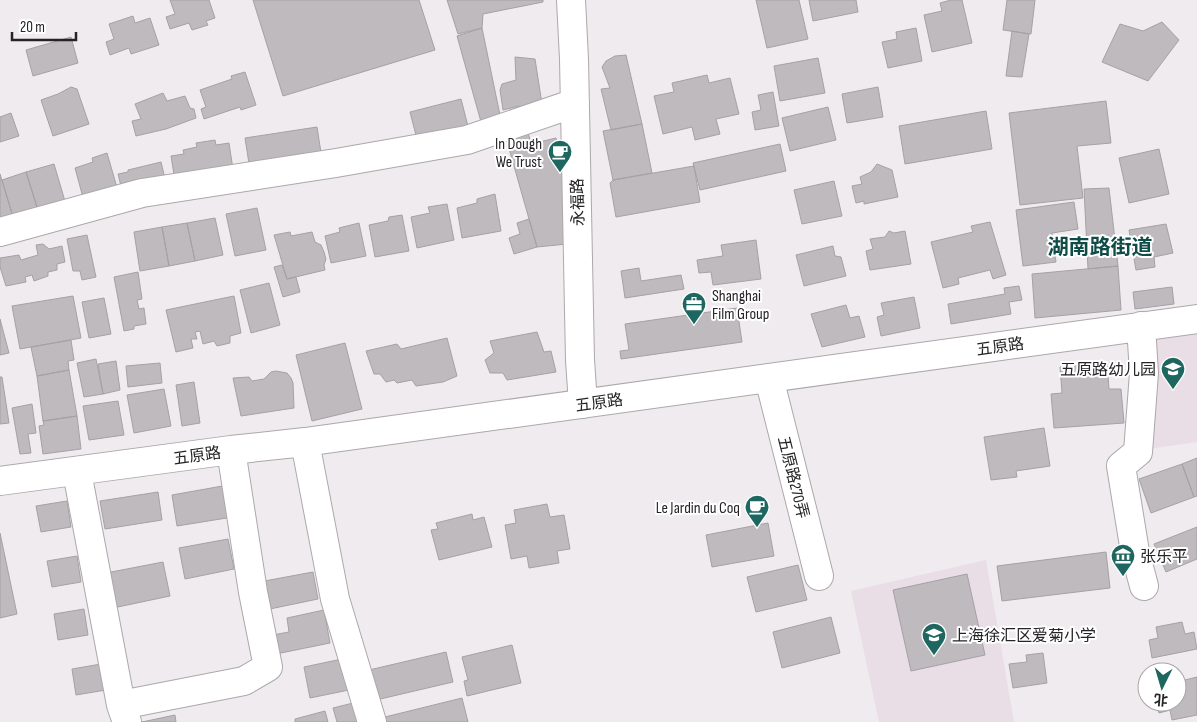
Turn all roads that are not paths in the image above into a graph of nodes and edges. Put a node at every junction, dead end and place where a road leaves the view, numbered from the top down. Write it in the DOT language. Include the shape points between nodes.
graph roads {
  1 [pos="571,0"];
  2 [pos="575,103"];
  3 [pos="0,232"];
  4 [pos="1197,318"];
  5 [pos="1141,326"];
  6 [pos="769,378"];
  7 [pos="583,404"];
  8 [pos="305,442"];
  9 [pos="231,450"];
  10 [pos="77,472"];
  11 [pos="0,481"];
  12 [pos="819,576"];
  13 [pos="1144,586"];
  14 [pos="124,714"];
  15 [pos="372,722"];
  1 -- 2 [label="street, 永福路"];
  2 -- 3 [label="street" via="467,140 142,193"];
  2 -- 7 [label="street, 永福路"];
  4 -- 5 [label="street, 五原路"];
  5 -- 6 [label="street, 五原路"];
  5 -- 13 [label="street" via="1144,373 1138,452 1120,466"];
  6 -- 7 [label="street, 五原路"];
  6 -- 12 [label="street, 五原路270弄"];
  7 -- 8 [label="street, 五原路"];
  8 -- 9 [label="street, 五原路"];
  8 -- 15 [label="street" via="334,599"];
  9 -- 10 [label="street, 五原路"];
  9 -- 14 [label="street" via="268,667 244,681"];
  10 -- 11 [label="street, 五原路"];
  10 -- 14 [label="street"];
}
